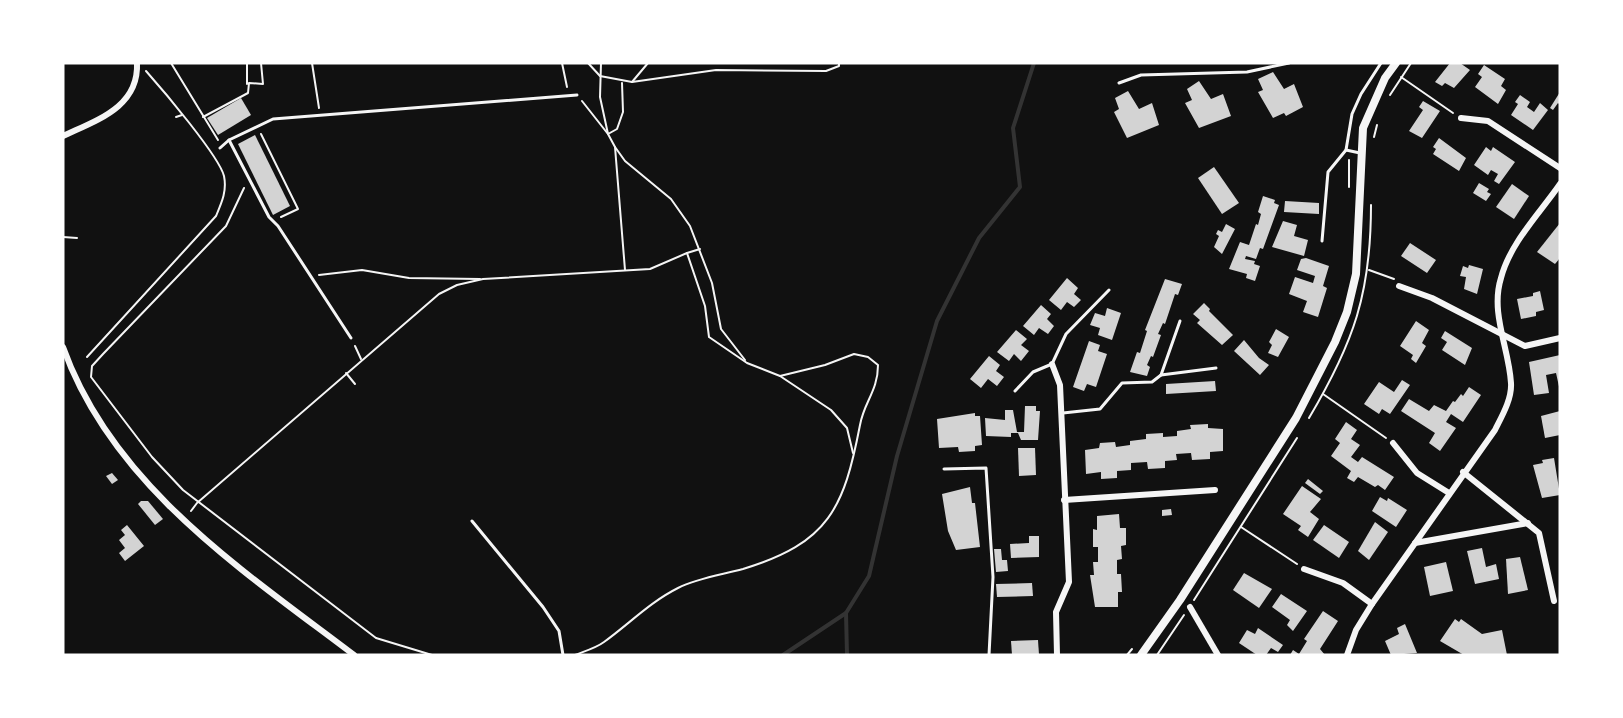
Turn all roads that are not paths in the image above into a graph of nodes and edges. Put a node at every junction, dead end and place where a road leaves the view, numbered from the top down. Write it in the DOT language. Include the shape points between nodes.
graph roads {
  1 [pos="137,63"];
  2 [pos="1289,63"];
  3 [pos="1381,63"];
  4 [pos="1396,63"];
  5 [pos="1119,84"];
  6 [pos="577,95"];
  7 [pos="1461,118"];
  8 [pos="63,136"];
  9 [pos="229,140"];
  10 [pos="221,147"];
  11 [pos="1348,150"];
  12 [pos="1360,153"];
  13 [pos="1560,168"];
  14 [pos="1560,184"];
  15 [pos="1322,241"];
  16 [pos="1399,286"];
  17 [pos="1109,290"];
  18 [pos="1180,321"];
  19 [pos="1502,335"];
  20 [pos="351,338"];
  21 [pos="1560,338"];
  22 [pos="63,347"];
  23 [pos="63,361"];
  24 [pos="1052,364"];
  25 [pos="70,366"];
  26 [pos="1216,368"];
  27 [pos="1161,375"];
  28 [pos="1015,391"];
  29 [pos="1061,413"];
  30 [pos="1393,444"];
  31 [pos="944,469"];
  32 [pos="1463,472"];
  33 [pos="1215,490"];
  34 [pos="1449,493"];
  35 [pos="1064,500"];
  36 [pos="472,521"];
  37 [pos="1528,523"];
  38 [pos="1415,543"];
  39 [pos="1304,569"];
  40 [pos="1554,601"];
  41 [pos="1372,604"];
  42 [pos="1190,607"];
  43 [pos="354,655"];
  44 [pos="563,655"];
  45 [pos="989,655"];
  46 [pos="1057,655"];
  47 [pos="1141,655"];
  48 [pos="1218,655"];
  49 [pos="1347,655"];
  1 -- 8 [label="street" via="135,84 123,104"];
  2 -- 5 [label="lane" via="1247,72 1141,75"];
  3 -- 11 [label="lane" via="1352,114"];
  4 -- 12 [label="street" via="1371,107"];
  6 -- 9 [label="lane" via="273,119"];
  7 -- 13 [label="street" via="1488,121"];
  9 -- 10 [label="lane"];
  9 -- 20 [label="lane" via="269,217"];
  11 -- 12 [label="lane"];
  11 -- 15 [label="lane" via="1328,172"];
  12 -- 47 [label="street" via="1356,274 1335,342 1278,446"];
  14 -- 19 [label="street" via="1515,247 1501,277 1497,298"];
  16 -- 19 [label="street" via="1432,298"];
  17 -- 24 [label="lane" via="1066,334"];
  18 -- 27 [label="lane"];
  19 -- 21 [label="street" via="1525,346"];
  19 -- 32 [label="street" via="1512,384 1506,406 1495,430"];
  22 -- 25 [label="street"];
  23 -- 25 [label="street"];
  24 -- 28 [label="lane" via="1033,372"];
  24 -- 29 [label="street" via="1060,385"];
  25 -- 43 [label="street" via="91,411 143,480 184,520"];
  26 -- 27 [label="lane"];
  27 -- 29 [label="lane" via="1152,382 1122,383 1100,409"];
  29 -- 35 [label="street"];
  30 -- 34 [label="street" via="1417,473"];
  31 -- 45 [label="lane" via="986,468 993,577"];
  32 -- 34 [label="street"];
  32 -- 37 [label="street"];
  33 -- 35 [label="street"];
  34 -- 38 [label="street"];
  35 -- 46 [label="street" via="1069,582 1056,612"];
  36 -- 44 [label="lane" via="543,607 559,631"];
  37 -- 38 [label="street"];
  37 -- 40 [label="street" via="1539,533 1545,549"];
  38 -- 41 [label="street"];
  39 -- 41 [label="street" via="1343,583"];
  41 -- 49 [label="street"];
  42 -- 48 [label="street"];
}
